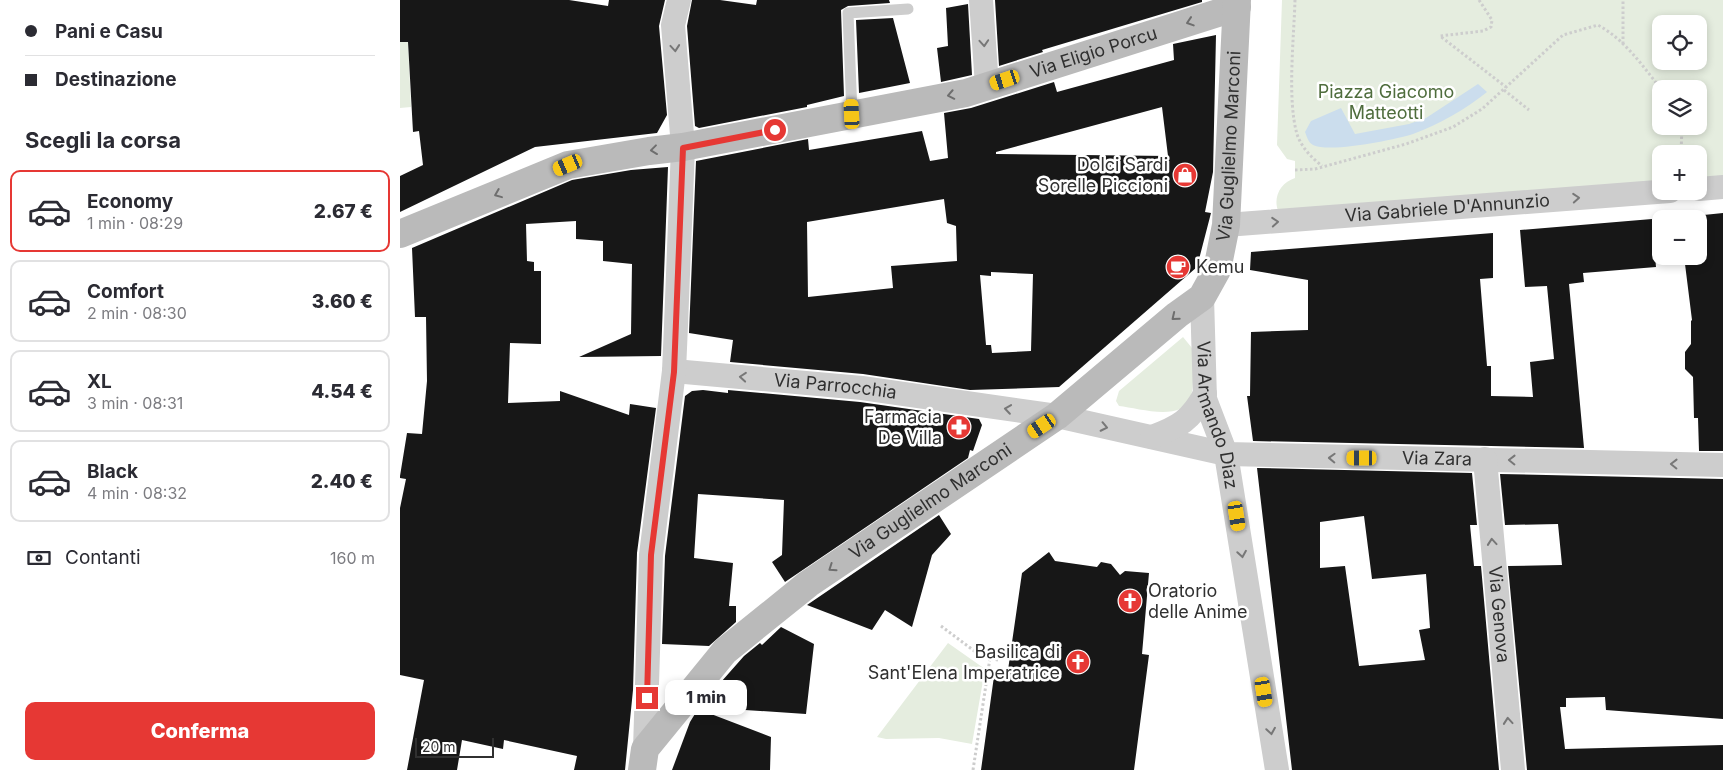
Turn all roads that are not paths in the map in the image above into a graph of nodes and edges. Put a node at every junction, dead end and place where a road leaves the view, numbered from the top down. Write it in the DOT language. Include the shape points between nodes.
graph roads {
  1 [pos="679,0"];
  2 [pos="981,0"];
  3 [pos="1237,4"];
  4 [pos="908,9"];
  5 [pos="987,86"];
  6 [pos="852,114"];
  7 [pos="683,148"];
  8 [pos="1723,187"];
  9 [pos="1707,188"];
  10 [pos="1652,192"];
  11 [pos="1226,226"];
  12 [pos="400,234"];
  13 [pos="1202,297"];
  14 [pos="674,372"];
  15 [pos="1205,394"];
  16 [pos="1057,416"];
  17 [pos="1152,438"];
  18 [pos="1226,454"];
  19 [pos="1485,459"];
  20 [pos="1723,465"];
  21 [pos="643,760"];
  22 [pos="1277,770"];
  23 [pos="1513,770"];
  1 -- 7 [label="street, one-way" via="673,25"];
  2 -- 5 [label="street, one-way"];
  3 -- 5 [label="main road, Via Eligio Porcu, one-way"];
  3 -- 11 [label="main road, Via Guglielmo Marconi"];
  4 -- 6 [label="lane" via="848,13"];
  5 -- 6 [label="main road, Via Eligio Porcu, one-way" via="966,93"];
  6 -- 7 [label="main road, Via Eligio Porcu"];
  7 -- 12 [label="main road, Via Eligio Porcu, one-way" via="568,165"];
  7 -- 14 [label="street"];
  8 -- 9 [label="street"];
  11 -- 10 [label="street, Via Gabriele D'Annunzio, one-way"];
  11 -- 13 [label="main road, Via Guglielmo Marconi" via="1217,270"];
  13 -- 15 [label="street, Via Armando Diaz"];
  13 -- 16 [label="main road, Via Guglielmo Marconi, one-way"];
  16 -- 14 [label="street, Via Parrocchia, one-way" via="862,388"];
  14 -- 21 [label="street" via="651,555"];
  15 -- 17 [label="street" via="1185,422"];
  15 -- 18 [label="street, Via Armando Diaz"];
  16 -- 17 [label="street, Via Zara, one-way"];
  16 -- 21 [label="main road, Via Guglielmo Marconi, one-way" via="808,584 725,651"];
  17 -- 18 [label="street, Via Zara"];
  19 -- 18 [label="street, Via Zara, one-way"];
  18 -- 22 [label="street, Via Armando Diaz, one-way"];
  20 -- 19 [label="street, Via Zara, one-way"];
  23 -- 19 [label="street, Via Genova, one-way"];
}
